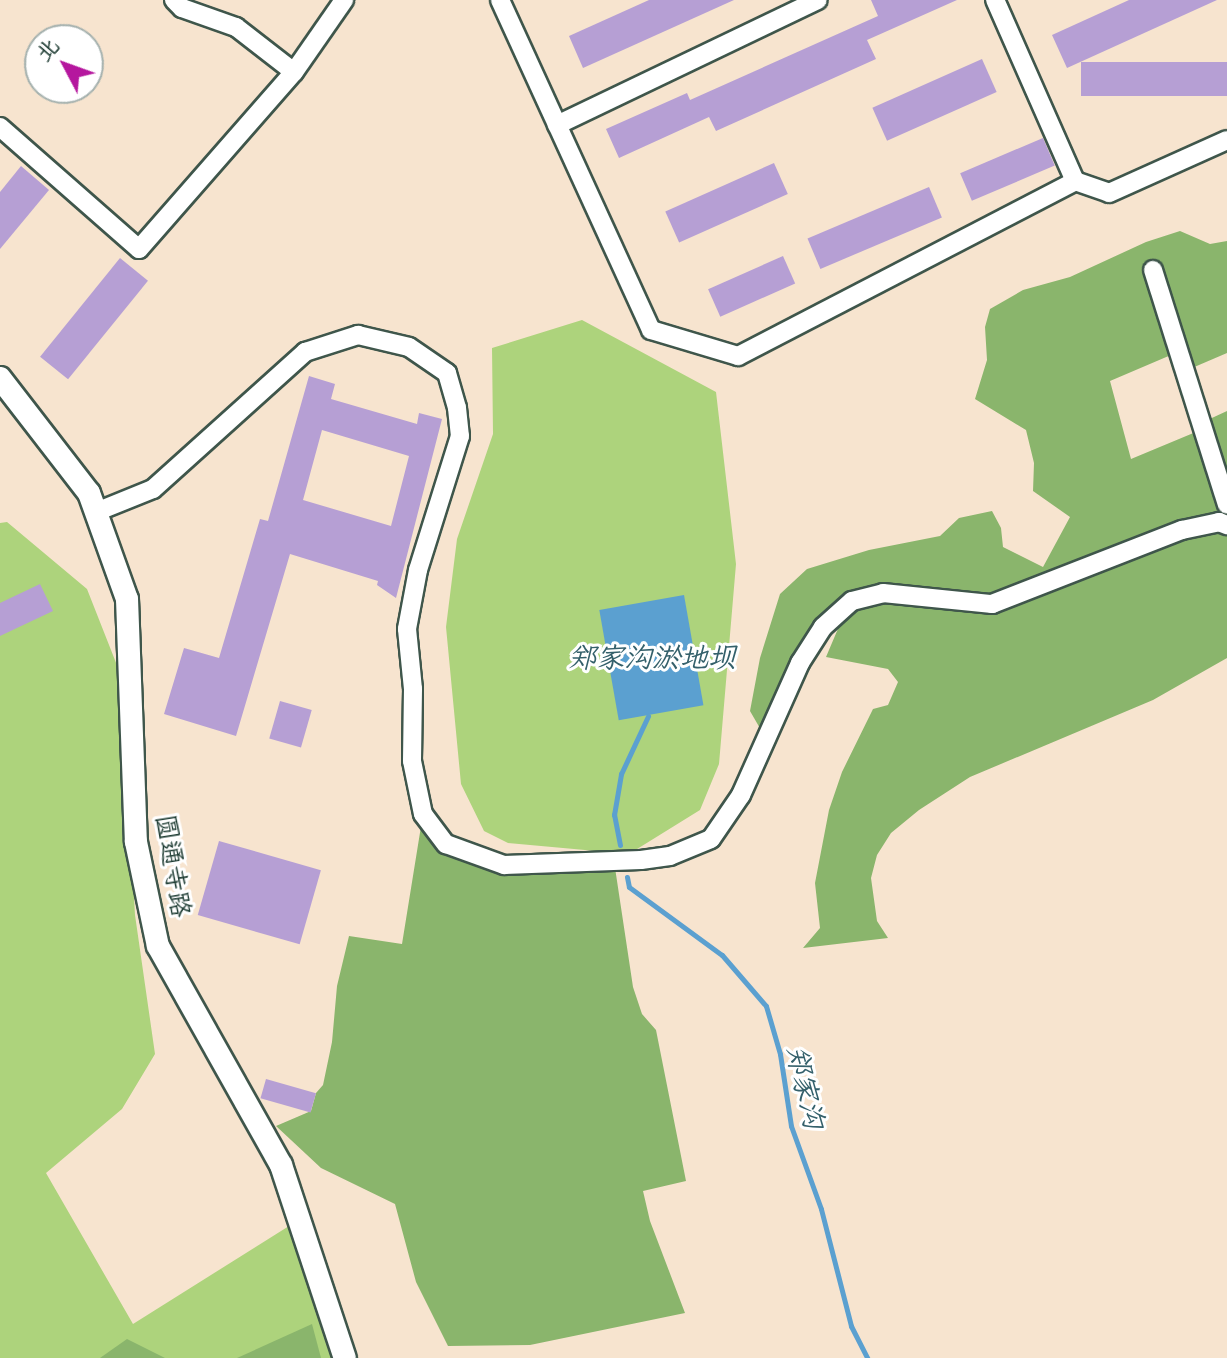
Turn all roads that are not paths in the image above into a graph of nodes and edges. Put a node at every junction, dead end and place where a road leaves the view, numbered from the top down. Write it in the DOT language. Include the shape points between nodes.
graph roads {
  1 [pos="174,0"];
  2 [pos="344,0"];
  3 [pos="500,0"];
  4 [pos="818,0"];
  5 [pos="995,0"];
  6 [pos="294,72"];
  7 [pos="557,125"];
  8 [pos="0,127"];
  9 [pos="1227,140"];
  10 [pos="1075,181"];
  11 [pos="1153,270"];
  12 [pos="0,378"];
  13 [pos="1220,458"];
  14 [pos="1227,505"];
  15 [pos="96,512"];
  16 [pos="1227,525"];
  17 [pos="345,1358"];
  1 -- 6 [label="street" via="182,8 236,27"];
  2 -- 6 [label="street"];
  3 -- 7 [label="street"];
  4 -- 7 [label="street"];
  5 -- 10 [label="street"];
  6 -- 8 [label="street" via="139,249"];
  7 -- 10 [label="street" via="651,330 738,356"];
  9 -- 10 [label="street" via="1109,193"];
  11 -- 13 [label="street"];
  12 -- 15 [label="street, 圆通寺路" via="89,493"];
  13 -- 14 [label="street"];
  15 -- 16 [label="street" via="153,489 305,352 358,335 409,347 447,373 460,436 418,570 407,629 412,761 423,814 446,844 504,865 641,860 670,856 711,839 741,795 800,663 823,627 852,601 883,593 992,604 1182,530"];
  15 -- 17 [label="street, 圆通寺路" via="127,599 136,842 158,946 281,1165"];
}
